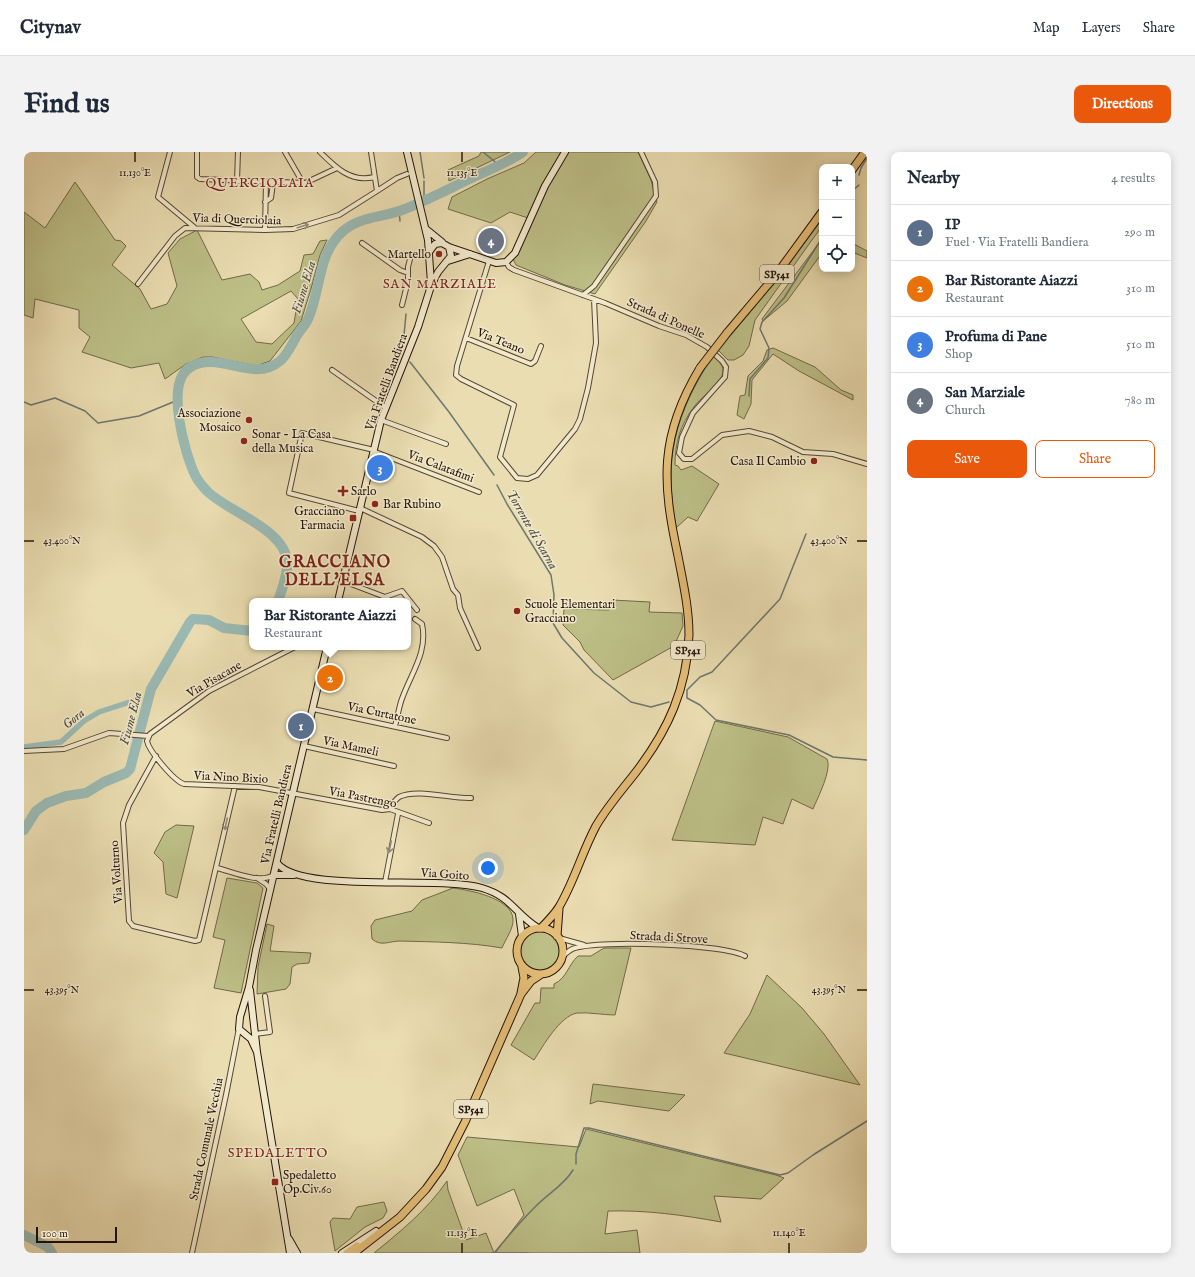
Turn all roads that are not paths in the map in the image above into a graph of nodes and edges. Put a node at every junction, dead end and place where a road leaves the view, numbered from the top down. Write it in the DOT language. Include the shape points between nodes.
graph roads {
  1 [pos="170,152"];
  2 [pos="198,152"];
  3 [pos="238,152"];
  4 [pos="285,152"];
  5 [pos="320,152"];
  6 [pos="371,152"];
  7 [pos="407,152"];
  8 [pos="565,152"];
  9 [pos="642,152"];
  10 [pos="865,152"];
  11 [pos="855,166"];
  12 [pos="337,168"];
  13 [pos="407,174"];
  14 [pos="374,177"];
  15 [pos="237,181"];
  16 [pos="266,182"];
  17 [pos="273,183"];
  18 [pos="303,183"];
  19 [pos="377,191"];
  20 [pos="265,202"];
  21 [pos="819,216"];
  22 [pos="194,227"];
  23 [pos="425,228"];
  24 [pos="265,230"];
  25 [pos="362,243"];
  26 [pos="447,245"];
  27 [pos="470,254"];
  28 [pos="430,255"];
  29 [pos="489,261"];
  30 [pos="506,262"];
  31 [pos="446,263"];
  32 [pos="408,273"];
  33 [pos="138,284"];
  34 [pos="431,286"];
  35 [pos="583,295"];
  36 [pos="594,299"];
  37 [pos="402,305"];
  38 [pos="466,338"];
  39 [pos="542,346"];
  40 [pos="332,370"];
  41 [pos="386,408"];
  42 [pos="381,420"];
  43 [pos="446,444"];
  44 [pos="374,450"];
  45 [pos="867,464"];
  46 [pos="479,492"];
  47 [pos="360,510"];
  48 [pos="342,581"];
  49 [pos="339,598"];
  50 [pos="408,598"];
  51 [pos="411,602"];
  52 [pos="417,610"];
  53 [pos="415,619"];
  54 [pos="478,648"];
  55 [pos="288,650"];
  56 [pos="326,650"];
  57 [pos="313,709"];
  58 [pos="395,726"];
  59 [pos="148,736"];
  60 [pos="447,738"];
  61 [pos="304,746"];
  62 [pos="24,751"];
  63 [pos="156,756"];
  64 [pos="394,766"];
  65 [pos="235,786"];
  66 [pos="293,793"];
  67 [pos="471,798"];
  68 [pos="390,809"];
  69 [pos="398,814"];
  70 [pos="429,823"];
  71 [pos="277,863"];
  72 [pos="216,868"];
  73 [pos="274,874"];
  74 [pos="299,875"];
  75 [pos="257,878"];
  76 [pos="385,882"];
  77 [pos="270,890"];
  78 [pos="560,906"];
  79 [pos="518,913"];
  80 [pos="539,928"];
  81 [pos="522,936"];
  82 [pos="558,937"];
  83 [pos="590,946"];
  84 [pos="563,956"];
  85 [pos="745,956"];
  86 [pos="522,967"];
  87 [pos="540,975"];
  88 [pos="249,987"];
  89 [pos="521,994"];
  90 [pos="265,996"];
  91 [pos="241,1013"];
  92 [pos="252,1013"];
  93 [pos="239,1028"];
  94 [pos="255,1032"];
  95 [pos="244,1033"];
  96 [pos="256,1052"];
  97 [pos="404,1212"];
  98 [pos="376,1231"];
  99 [pos="287,1234"];
  100 [pos="192,1253"];
  101 [pos="290,1253"];
  102 [pos="297,1253"];
  103 [pos="342,1253"];
  104 [pos="347,1253"];
  105 [pos="354,1253"];
  1 -- 22 [label="street" via="158,197"];
  2 -- 15 [label="street" via="198,178"];
  3 -- 15 [label="street"];
  4 -- 18 [label="street"];
  5 -- 12 [label="street"];
  6 -- 14 [label="street"];
  7 -- 23 [label="main road, Via Fratelli Bandiera"];
  8 -- 30 [label="main road" via="541,193 516,251"];
  9 -- 35 [label="street" via="656,182 656,196 594,286"];
  10 -- 11 [label="main road"];
  12 -- 14 [label="street" via="356,178"];
  12 -- 18 [label="street" via="313,181"];
  13 -- 19 [label="street, Via di Querciolaia"];
  14 -- 19 [label="street"];
  15 -- 16 [label="street"];
  16 -- 17 [label="street"];
  16 -- 20 [label="street"];
  17 -- 18 [label="street"];
  17 -- 20 [label="street" via="271,198"];
  24 -- 19 [label="street, Via di Querciolaia, one-way" via="293,229 332,217"];
  20 -- 24 [label="street"];
  21 -- 78 [label="main road, SP541, bridge" via="772,280 700,368 687,390 670,440 667,467 668,505 684,585 688,621 688,649 680,693 661,737 596,826"];
  22 -- 24 [label="street, Via di Querciolaia"];
  22 -- 33 [label="street, Via di Querciolaia" via="185,228 178,233"];
  23 -- 26 [label="main road"];
  23 -- 28 [label="main road, Via Fratelli Bandiera"];
  25 -- 32 [label="street"];
  26 -- 27 [label="main road"];
  26 -- 28 [label="main road" via="435,244"];
  26 -- 31 [label="main road, Via Fratelli Bandiera" via="451,253"];
  27 -- 29 [label="main road"];
  27 -- 31 [label="main road"];
  28 -- 31 [label="main road" via="438,264"];
  28 -- 32 [label="street" via="412,254"];
  28 -- 34 [label="main road, Via Fratelli Bandiera"];
  29 -- 30 [label="main road" via="498,264"];
  29 -- 38 [label="street, Via Teano"];
  30 -- 35 [label="street, Strada di Ponelle" via="514,270"];
  31 -- 34 [label="main road, Via Fratelli Bandiera"];
  32 -- 37 [label="street"];
  34 -- 41 [label="main road, Via Fratelli Bandiera"];
  35 -- 36 [label="street, Strada di Ponelle"];
  36 -- 38 [label="street, Via Teano" via="596,343 580,419 575,429 536,476 517,478 500,457 514,405 457,376 457,366"];
  36 -- 45 [label="street, Strada di Ponelle" via="691,337 707,347 725,364 724,379 697,408 687,424 679,447 682,459 692,459 725,434 750,431 772,437 803,452 833,454"];
  38 -- 39 [label="street, Via Teano" via="531,364"];
  40 -- 41 [label="street"];
  41 -- 42 [label="main road, Via Fratelli Bandiera"];
  42 -- 43 [label="street"];
  42 -- 44 [label="main road, Via Fratelli Bandiera"];
  44 -- 46 [label="street, Via Calatafimi"];
  44 -- 47 [label="main road, Via Fratelli Bandiera"];
  44 -- 47 [label="street, Via Calatafimi" via="302,433 289,493"];
  47 -- 48 [label="main road, Via Fratelli Bandiera"];
  47 -- 54 [label="street" via="426,539 434,546 442,557 452,587 458,595 460,608"];
  48 -- 49 [label="main road, Via Fratelli Bandiera"];
  48 -- 50 [label="street" via="384,597 402,591"];
  51 -- 52 [label="street"];
  53 -- 58 [label="street" via="422,624 423,642 418,662 402,697"];
  55 -- 59 [label="street, Via Pisacane" via="209,691"];
  56 -- 57 [label="main road, Via Fratelli Bandiera"];
  57 -- 58 [label="street, Via Curtatone"];
  57 -- 61 [label="main road, Via Fratelli Bandiera"];
  58 -- 60 [label="street, Via Curtatone"];
  59 -- 62 [label="street" via="106,734 64,749"];
  59 -- 63 [label="street, Via Nino Bixio" via="147,743"];
  61 -- 64 [label="street, Via Mameli"];
  61 -- 66 [label="main road, Via Fratelli Bandiera"];
  63 -- 65 [label="street, Via Nino Bixio" via="176,780 182,783"];
  63 -- 72 [label="street, Via Volturno" via="129,805 123,823 129,922 135,927 199,940"];
  65 -- 66 [label="street, Via Nino Bixio" via="255,786"];
  65 -- 72 [label="street, one-way"];
  66 -- 68 [label="street, Via Pastrengo" via="382,810"];
  66 -- 71 [label="main road, Via Fratelli Bandiera"];
  67 -- 68 [label="street" via="434,794 407,795 397,799"];
  68 -- 69 [label="street, Via Pastrengo"];
  69 -- 70 [label="street, Via Pastrengo"];
  69 -- 76 [label="street, one-way"];
  71 -- 73 [label="main road, Via Fratelli Bandiera"];
  71 -- 74 [label="main road, Via Goito"];
  72 -- 75 [label="street"];
  73 -- 74 [label="main road, Via Goito"];
  73 -- 75 [label="street" via="268,878"];
  73 -- 77 [label="main road, Via Fratelli Bandiera"];
  74 -- 76 [label="main road, Via Goito" via="321,880"];
  75 -- 77 [label="street"];
  76 -- 79 [label="main road, Via Goito" via="454,884 480,888 505,898"];
  77 -- 88 [label="main road, Via Fratelli Bandiera"];
  78 -- 80 [label="main road, SP541"];
  78 -- 82 [label="main road, SP541"];
  79 -- 80 [label="main road, Via Goito"];
  79 -- 81 [label="main road"];
  80 -- 81 [label="main road, SP541"];
  80 -- 82 [label="main road" via="553,932"];
  81 -- 86 [label="main road, SP541" via="518,942 517,955"];
  82 -- 83 [label="street, Strada di Strove"];
  82 -- 84 [label="main road, SP541"];
  83 -- 84 [label="street, Strada di Strove" via="573,949"];
  83 -- 85 [label="street, Strada di Strove" via="691,947 726,950"];
  84 -- 87 [label="main road, SP541" via="555,970"];
  86 -- 87 [label="main road"];
  86 -- 89 [label="main road, SP541" via="524,978"];
  87 -- 89 [label="main road, SP541"];
  88 -- 91 [label="main road, Via Fratelli Bandiera"];
  88 -- 92 [label="main road, Via Fratelli Bandiera"];
  89 -- 97 [label="main road, SP541" via="451,1152 426,1189"];
  90 -- 94 [label="street" via="270,1032"];
  91 -- 92 [label="main road"];
  91 -- 93 [label="main road, Via Fratelli Bandiera"];
  92 -- 94 [label="main road, Via Fratelli Bandiera"];
  93 -- 95 [label="main road, Via Fratelli Bandiera"];
  93 -- 100 [label="street, Strada Comunale Vecchia"];
  94 -- 95 [label="main road"];
  94 -- 96 [label="main road, Via Fratelli Bandiera"];
  95 -- 96 [label="main road, Via Fratelli Bandiera" via="251,1039"];
  96 -- 99 [label="main road, Via Fratelli Bandiera"];
  97 -- 98 [label="main road, SP541"];
  97 -- 105 [label="main road, SP541"];
  98 -- 103 [label="main road"];
  98 -- 104 [label="main road, SP541"];
  99 -- 101 [label="main road, Via Fratelli Bandiera"];
  99 -- 102 [label="main road, Via Fratelli Bandiera"];
}
